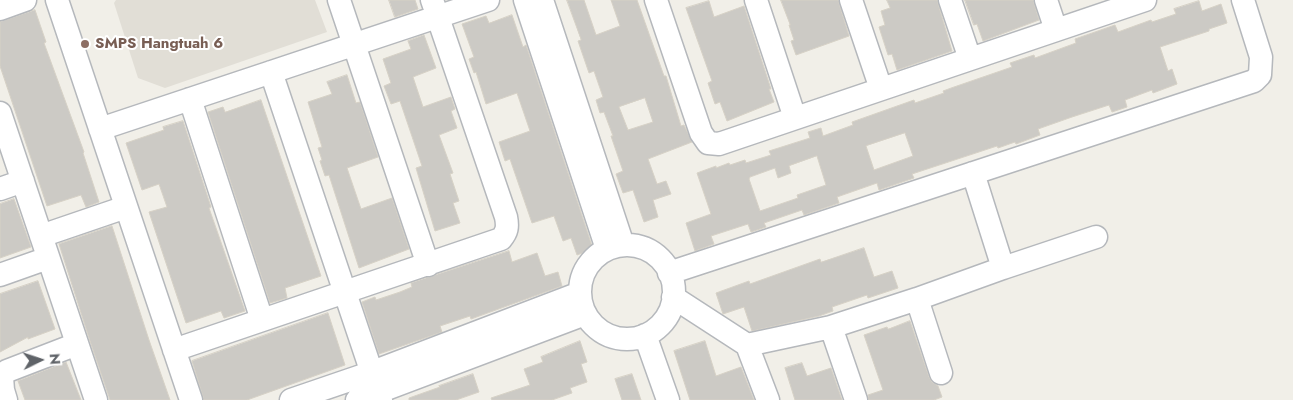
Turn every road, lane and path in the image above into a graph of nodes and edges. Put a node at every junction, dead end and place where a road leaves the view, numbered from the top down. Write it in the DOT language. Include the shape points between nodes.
graph roads {
  1 [pos="25,0"];
  2 [pos="57,0"];
  3 [pos="339,0"];
  4 [pos="488,0"];
  5 [pos="525,0"];
  6 [pos="542,0"];
  7 [pos="656,0"];
  8 [pos="756,0"];
  9 [pos="851,0"];
  10 [pos="950,0"];
  11 [pos="1046,0"];
  12 [pos="1144,0"];
  13 [pos="1243,0"];
  14 [pos="435,8"];
  15 [pos="0,9"];
  16 [pos="1056,30"];
  17 [pos="354,45"];
  18 [pos="970,59"];
  19 [pos="271,72"];
  20 [pos="881,89"];
  21 [pos="190,99"];
  22 [pos="0,113"];
  23 [pos="794,118"];
  24 [pos="100,129"];
  25 [pos="1075,153"];
  26 [pos="975,180"];
  27 [pos="23,181"];
  28 [pos="0,189"];
  29 [pos="126,207"];
  30 [pos="41,236"];
  31 [pos="1096,237"];
  32 [pos="615,247"];
  33 [pos="48,258"];
  34 [pos="428,265"];
  35 [pos="1003,268"];
  36 [pos="669,273"];
  37 [pos="0,275"];
  38 [pos="344,292"];
  39 [pos="580,293"];
  40 [pos="673,297"];
  41 [pos="916,299"];
  42 [pos="585,314"];
  43 [pos="262,320"];
  44 [pos="831,327"];
  45 [pos="646,335"];
  46 [pos="77,344"];
  47 [pos="747,345"];
  48 [pos="174,350"];
  49 [pos="940,373"];
  50 [pos="376,388"];
  51 [pos="6,400"];
  52 [pos="96,400"];
  53 [pos="191,400"];
  54 [pos="291,400"];
  55 [pos="357,400"];
  56 [pos="668,400"];
  57 [pos="768,400"];
  58 [pos="856,400"];
  1 -- 15 [label="street"];
  2 -- 24 [label="street"];
  3 -- 17 [label="street"];
  4 -- 14 [label="street"];
  5 -- 32 [label="street"];
  6 -- 32 [label="street"];
  7 -- 23 [label="street" via="701,133 708,143 719,144"];
  8 -- 23 [label="street"];
  9 -- 20 [label="street"];
  10 -- 18 [label="street"];
  11 -- 16 [label="street"];
  12 -- 16 [label="street"];
  13 -- 26 [label="street" via="1261,57 1260,75 1254,81"];
  14 -- 17 [label="street"];
  14 -- 34 [label="street" via="508,226 501,239"];
  16 -- 18 [label="street"];
  17 -- 19 [label="street"];
  17 -- 34 [label="street"];
  18 -- 20 [label="street"];
  19 -- 21 [label="street"];
  19 -- 38 [label="street"];
  20 -- 23 [label="street"];
  21 -- 24 [label="street"];
  21 -- 43 [label="street"];
  22 -- 27 [label="street"];
  24 -- 29 [label="street"];
  25 -- 26 [label="street"];
  26 -- 35 [label="street"];
  26 -- 36 [label="street"];
  27 -- 28 [label="street"];
  27 -- 30 [label="street"];
  29 -- 30 [label="street"];
  29 -- 48 [label="street"];
  30 -- 33 [label="street"];
  31 -- 35 [label="street"];
  32 -- 36 [label="street" via="632,245 650,251"];
  32 -- 39 [label="street" via="596,256 587,267 581,279"];
  33 -- 37 [label="street"];
  33 -- 46 [label="street"];
  34 -- 38 [label="street"];
  35 -- 41 [label="street"];
  36 -- 40 [label="street"];
  38 -- 43 [label="street"];
  38 -- 50 [label="street"];
  39 -- 42 [label="street"];
  39 -- 50 [label="street"];
  40 -- 45 [label="street" via="664,320"];
  40 -- 47 [label="street"];
  41 -- 44 [label="street"];
  41 -- 49 [label="street"];
  42 -- 45 [label="street" via="592,324 612,336 622,339"];
  42 -- 50 [label="street"];
  43 -- 48 [label="street"];
  44 -- 47 [label="street"];
  44 -- 58 [label="street"];
  45 -- 56 [label="street"];
  46 -- 51 [label="street" via="7,371 2,377"];
  46 -- 52 [label="street"];
  47 -- 57 [label="street"];
  48 -- 53 [label="street"];
  50 -- 54 [label="street"];
  50 -- 55 [label="street"];
}
